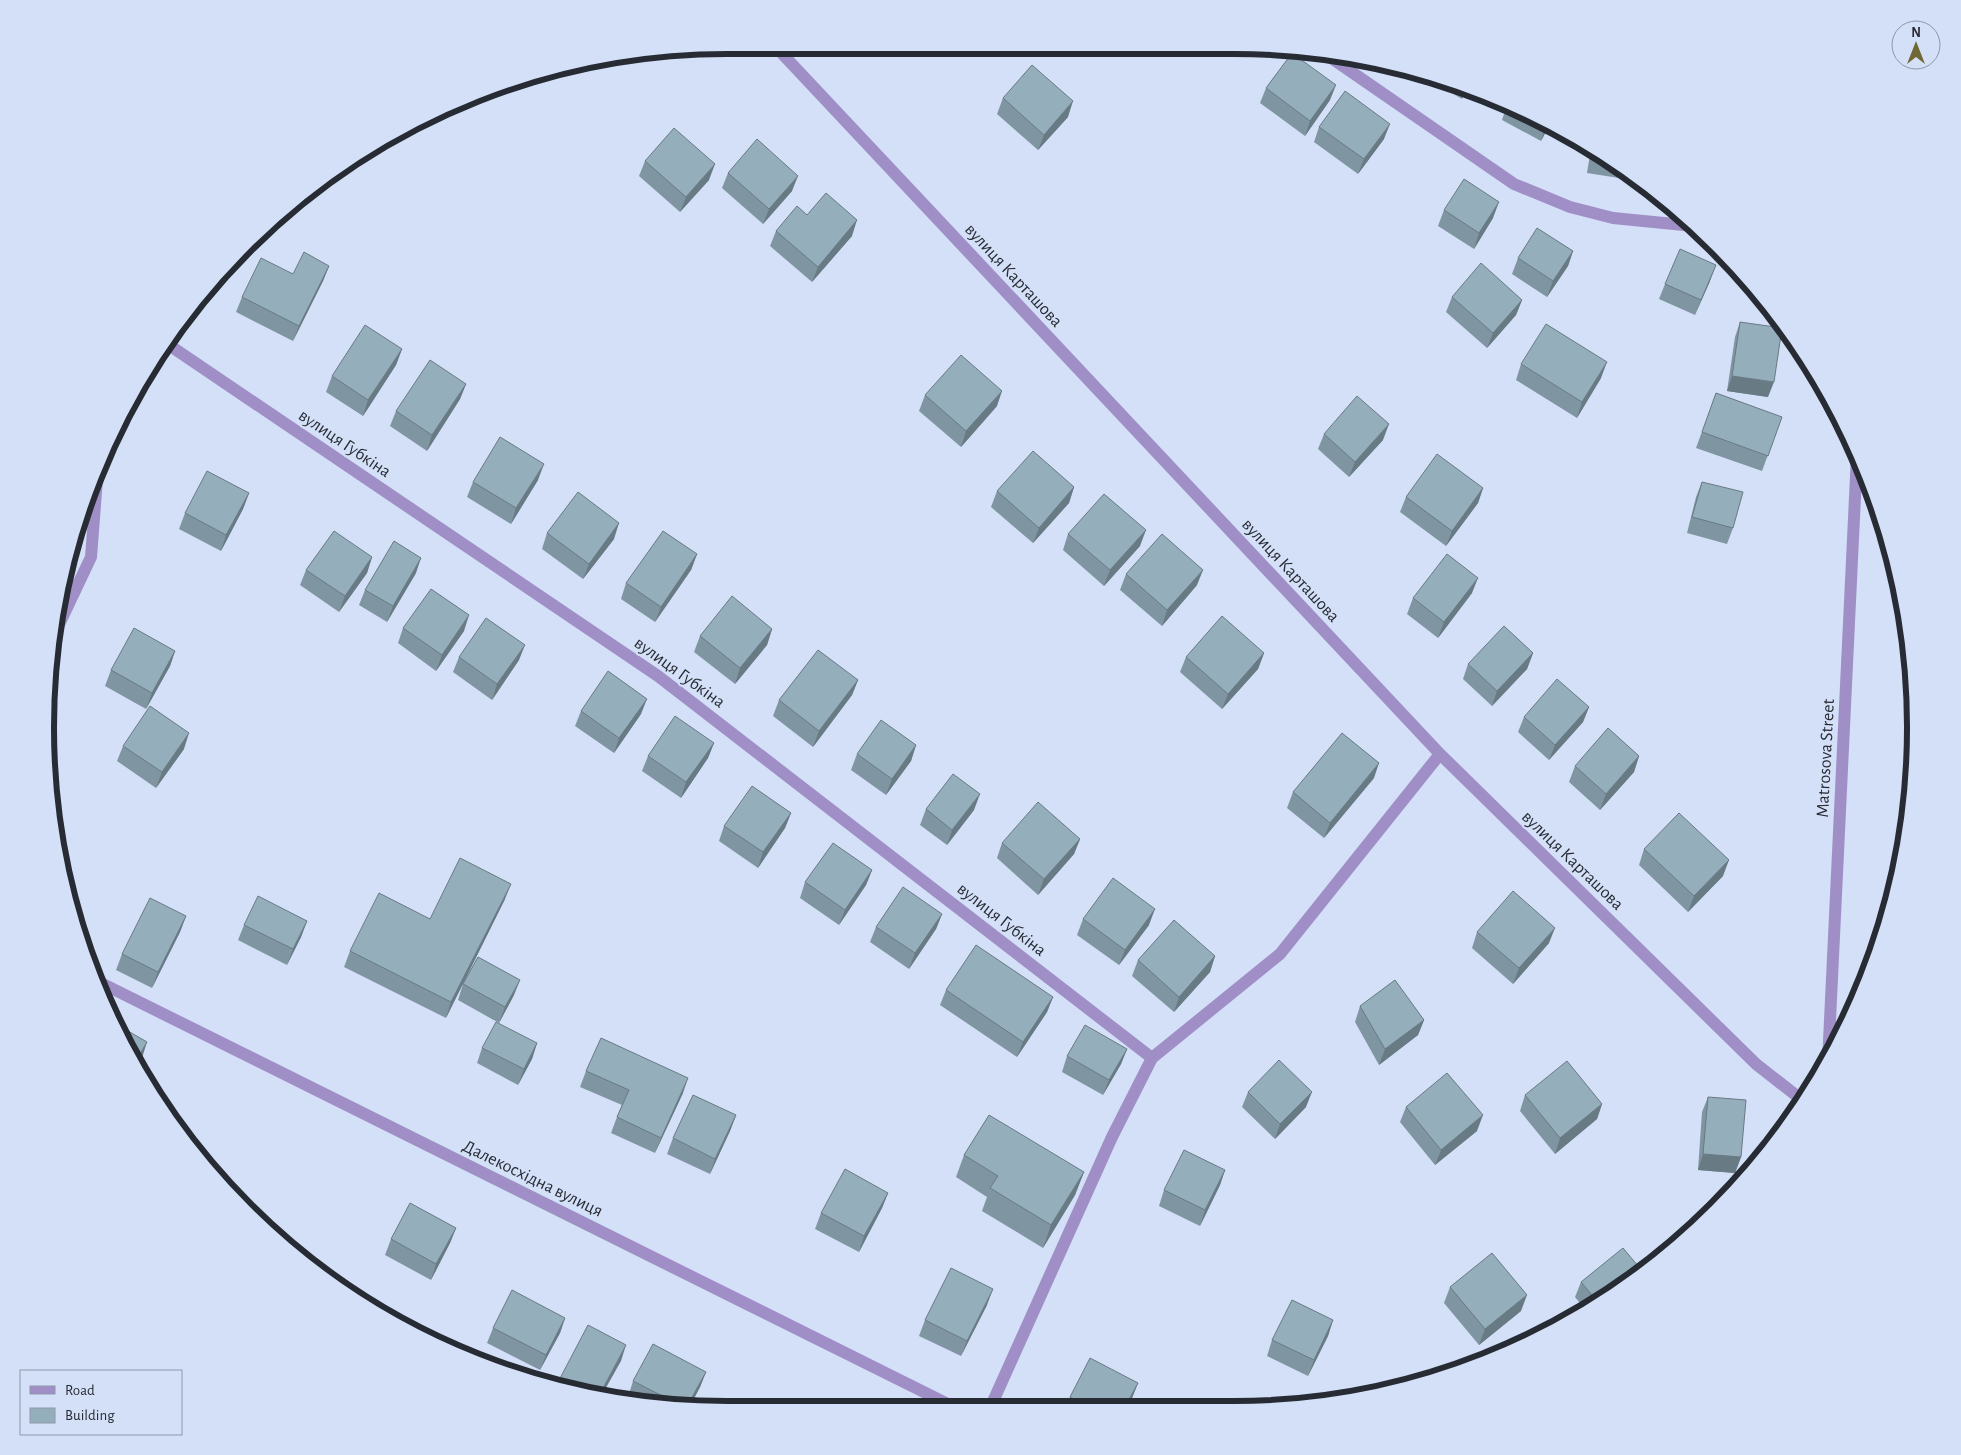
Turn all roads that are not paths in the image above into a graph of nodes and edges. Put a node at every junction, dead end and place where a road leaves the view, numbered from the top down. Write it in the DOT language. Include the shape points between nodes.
graph roads {
  1 [pos="782,54"];
  2 [pos="1340,63"];
  3 [pos="1682,225"];
  4 [pos="172,347"];
  5 [pos="1856,471"];
  6 [pos="96,495"];
  7 [pos="64,614"];
  8 [pos="1440,754"];
  9 [pos="105,985"];
  10 [pos="1829,1042"];
  11 [pos="1152,1058"];
  12 [pos="1797,1096"];
  13 [pos="942,1401"];
  14 [pos="993,1401"];
  1 -- 8 [label="street, вулиця Карташова"];
  2 -- 3 [label="street" via="1514,184 1570,208 1613,218"];
  4 -- 11 [label="street, вулиця Губкіна" via="658,676"];
  5 -- 10 [label="street, Matrosova Street"];
  6 -- 7 [label="street" via="91,557"];
  8 -- 11 [label="street" via="1280,954"];
  8 -- 12 [label="street, вулиця Карташова" via="1756,1064"];
  9 -- 13 [label="street, Далекосхідна вулиця"];
  11 -- 14 [label="street" via="1112,1138"];
}
